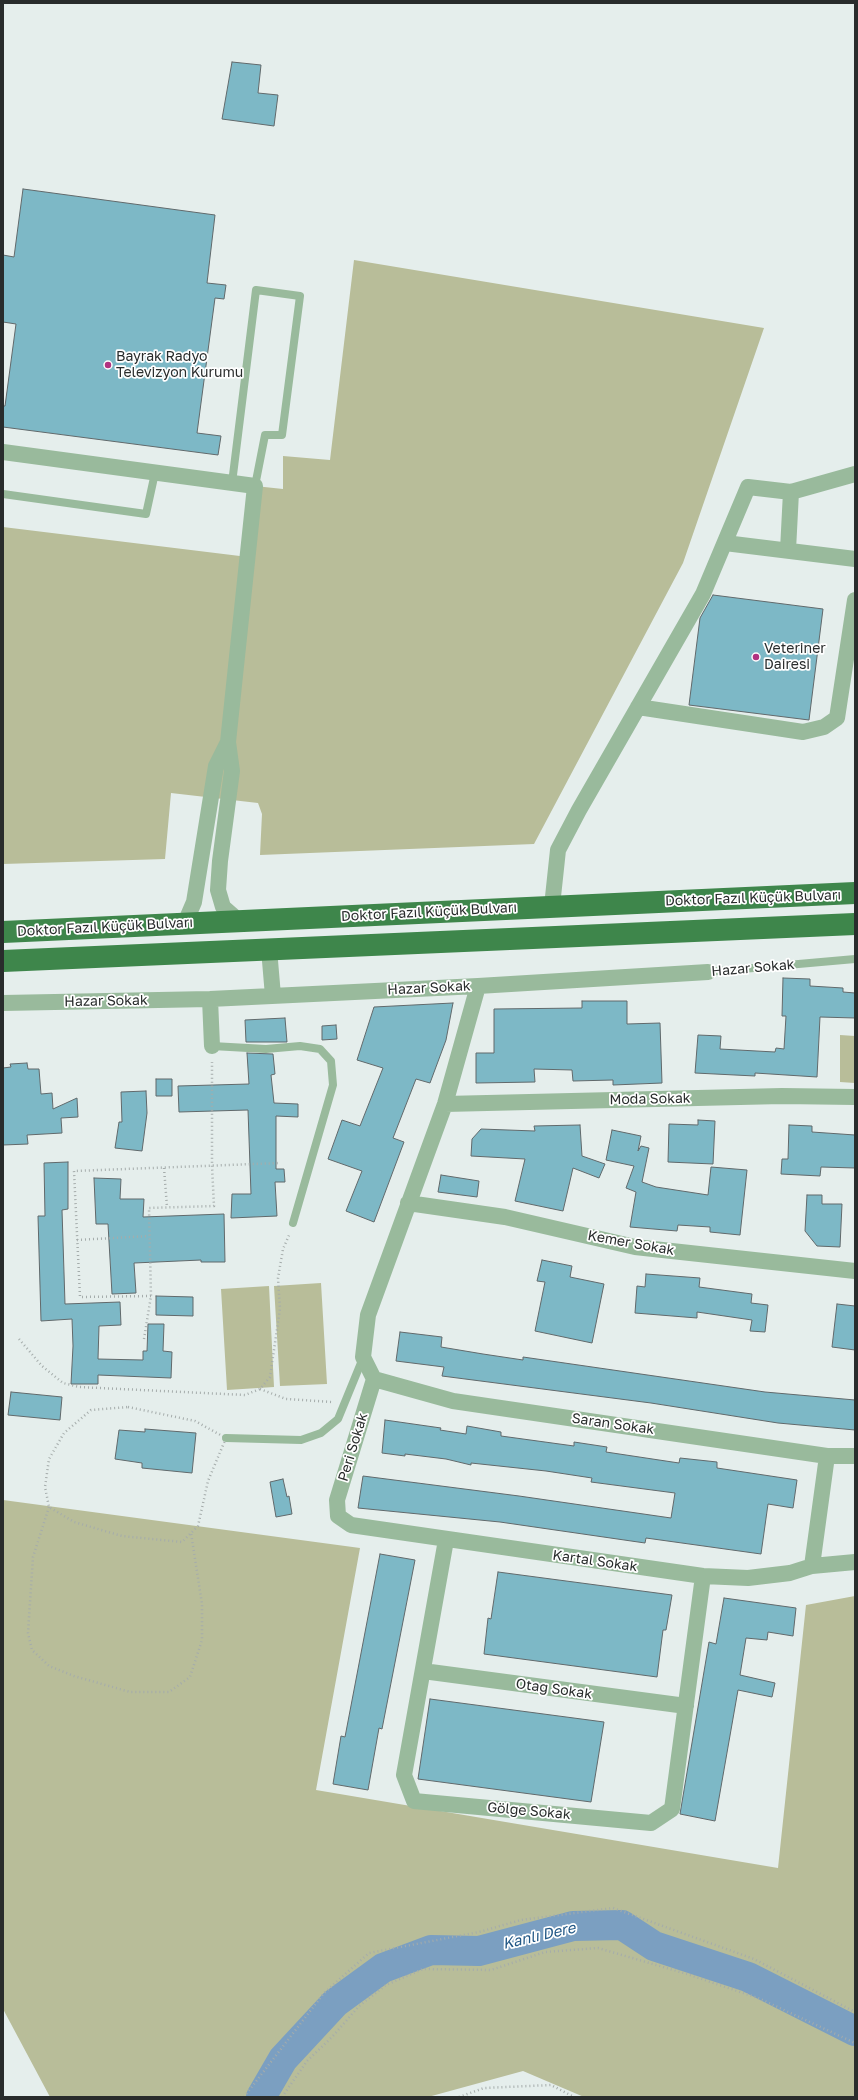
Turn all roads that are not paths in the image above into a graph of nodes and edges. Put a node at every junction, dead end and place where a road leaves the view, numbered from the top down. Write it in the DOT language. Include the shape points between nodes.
graph roads {
  1 [pos="3,452"];
  2 [pos="155,473"];
  3 [pos="855,474"];
  4 [pos="232,483"];
  5 [pos="255,486"];
  6 [pos="791,492"];
  7 [pos="3,494"];
  8 [pos="725,543"];
  9 [pos="788,550"];
  10 [pos="855,559"];
  11 [pos="855,600"];
  12 [pos="638,707"];
  13 [pos="228,742"];
  14 [pos="855,893"];
  15 [pos="552,906"];
  16 [pos="239,920"];
  17 [pos="185,923"];
  18 [pos="855,924"];
  19 [pos="3,932"];
  20 [pos="268,949"];
  21 [pos="855,959"];
  22 [pos="3,961"];
  23 [pos="708,972"];
  24 [pos="478,986"];
  25 [pos="273,996"];
  26 [pos="210,999"];
  27 [pos="3,1002"];
  28 [pos="212,1046"];
  29 [pos="855,1097"];
  30 [pos="445,1104"];
  31 [pos="408,1203"];
  32 [pos="293,1223"];
  33 [pos="855,1271"];
  34 [pos="363,1357"];
  35 [pos="374,1379"];
  36 [pos="226,1438"];
  37 [pos="827,1456"];
  38 [pos="855,1456"];
  39 [pos="338,1516"];
  40 [pos="446,1540"];
  41 [pos="855,1562"];
  42 [pos="812,1566"];
  43 [pos="703,1576"];
  44 [pos="422,1671"];
  45 [pos="686,1706"];
  1 -- 2 [label="street"];
  2 -- 4 [label="street"];
  2 -- 7 [label="lane" via="146,514"];
  3 -- 6 [label="street"];
  4 -- 5 [label="street"];
  4 -- 5 [label="lane" via="256,290 300,296 282,435 264,435"];
  5 -- 13 [label="street"];
  6 -- 8 [label="street" via="748,488"];
  6 -- 9 [label="street"];
  8 -- 9 [label="street"];
  8 -- 12 [label="street" via="703,594"];
  9 -- 10 [label="street"];
  11 -- 12 [label="street" via="837,718 824,727 803,732"];
  12 -- 15 [label="street" via="558,850"];
  13 -- 16 [label="street" via="232,771 218,890 223,907"];
  13 -- 17 [label="street" via="216,766 194,902"];
  14 -- 15 [label="highway, Doktor Fazıl Küçük Bulvarı"];
  15 -- 16 [label="highway, Doktor Fazıl Küçük Bulvarı"];
  16 -- 17 [label="highway, Doktor Fazıl Küçük Bulvarı"];
  17 -- 19 [label="highway, Doktor Fazıl Küçük Bulvarı"];
  18 -- 20 [label="highway, Doktor Fazıl Küçük Bulvarı"];
  20 -- 22 [label="highway, Doktor Fazıl Küçük Bulvarı"];
  20 -- 25 [label="street"];
  21 -- 23 [label="lane, Hazar Sokak"];
  23 -- 24 [label="street, Hazar Sokak"];
  24 -- 25 [label="street, Hazar Sokak"];
  24 -- 30 [label="street"];
  25 -- 26 [label="street, Hazar Sokak"];
  26 -- 27 [label="street, Hazar Sokak"];
  26 -- 28 [label="street"];
  28 -- 32 [label="lane" via="266,1049 300,1046 320,1050 331,1061 333,1084"];
  29 -- 30 [label="street, Moda Sokak" via="782,1096"];
  30 -- 31 [label="street"];
  31 -- 33 [label="street, Kemer Sokak" via="505,1217 635,1247"];
  31 -- 34 [label="street" via="368,1315"];
  34 -- 35 [label="street"];
  34 -- 36 [label="lane" via="338,1419 321,1433 301,1440"];
  35 -- 37 [label="street, Saran Sokak" via="453,1400"];
  35 -- 39 [label="street, Peri Sokak" via="337,1500"];
  37 -- 38 [label="street, Saran Sokak"];
  37 -- 42 [label="street"];
  39 -- 40 [label="street, Kartal Sokak" via="351,1525"];
  40 -- 43 [label="street, Kartal Sokak"];
  40 -- 44 [label="street, Gölge Sokak"];
  41 -- 42 [label="street, Kartal Sokak"];
  42 -- 43 [label="street, Kartal Sokak" via="790,1573 748,1578"];
  43 -- 45 [label="street, Gölge Sokak"];
  44 -- 45 [label="street, Otağ Sokak"];
  44 -- 45 [label="street, Gölge Sokak" via="404,1775 414,1801 651,1823 672,1810"];
}
